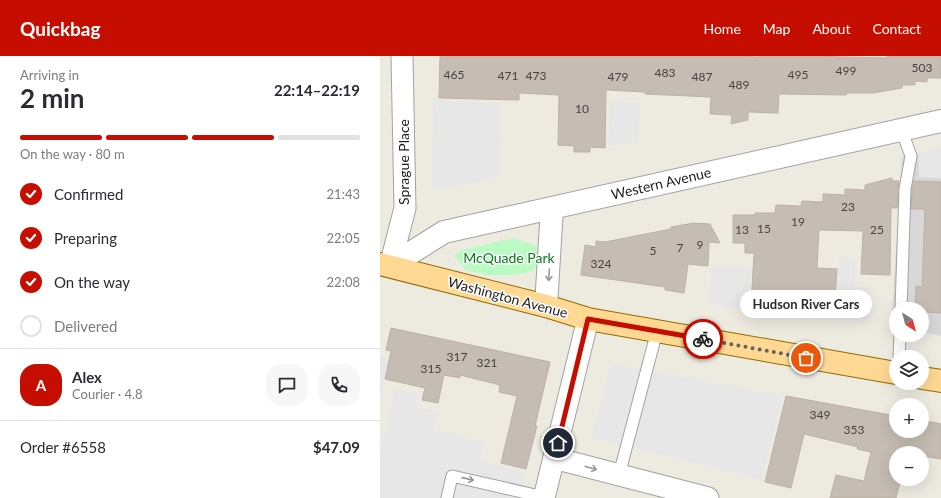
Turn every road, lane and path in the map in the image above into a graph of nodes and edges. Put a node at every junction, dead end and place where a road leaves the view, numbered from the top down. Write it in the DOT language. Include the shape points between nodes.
graph roads {
  1 [pos="402,56"];
  2 [pos="941,121"];
  3 [pos="901,130"];
  4 [pos="552,208"];
  5 [pos="385,265"];
  6 [pos="901,302"];
  7 [pos="546,306"];
  8 [pos="588,319"];
  9 [pos="657,331"];
  10 [pos="889,372"];
  11 [pos="929,379"];
  12 [pos="941,381"];
  13 [pos="554,458"];
  14 [pos="619,475"];
  15 [pos="447,498"];
  16 [pos="544,498"];
  17 [pos="708,498"];
  1 -- 5 [label="street, Sprague Place" via="405,208"];
  2 -- 3 [label="street, Western Avenue"];
  3 -- 4 [label="street, Western Avenue"];
  3 -- 6 [label="lane" via="911,156 905,189"];
  4 -- 5 [label="street, Western Avenue" via="444,232"];
  4 -- 7 [label="street, one-way"];
  5 -- 7 [label="main road, Washington Avenue"];
  7 -- 8 [label="main road, Washington Avenue"];
  8 -- 9 [label="main road, Washington Avenue"];
  8 -- 13 [label="street"];
  9 -- 10 [label="main road, Washington Avenue"];
  9 -- 14 [label="lane"];
  11 -- 12 [label="main road"];
  13 -- 14 [label="street, one-way"];
  13 -- 16 [label="street"];
  14 -- 17 [label="street"];
  15 -- 16 [label="lane, one-way" via="452,476"];
}
